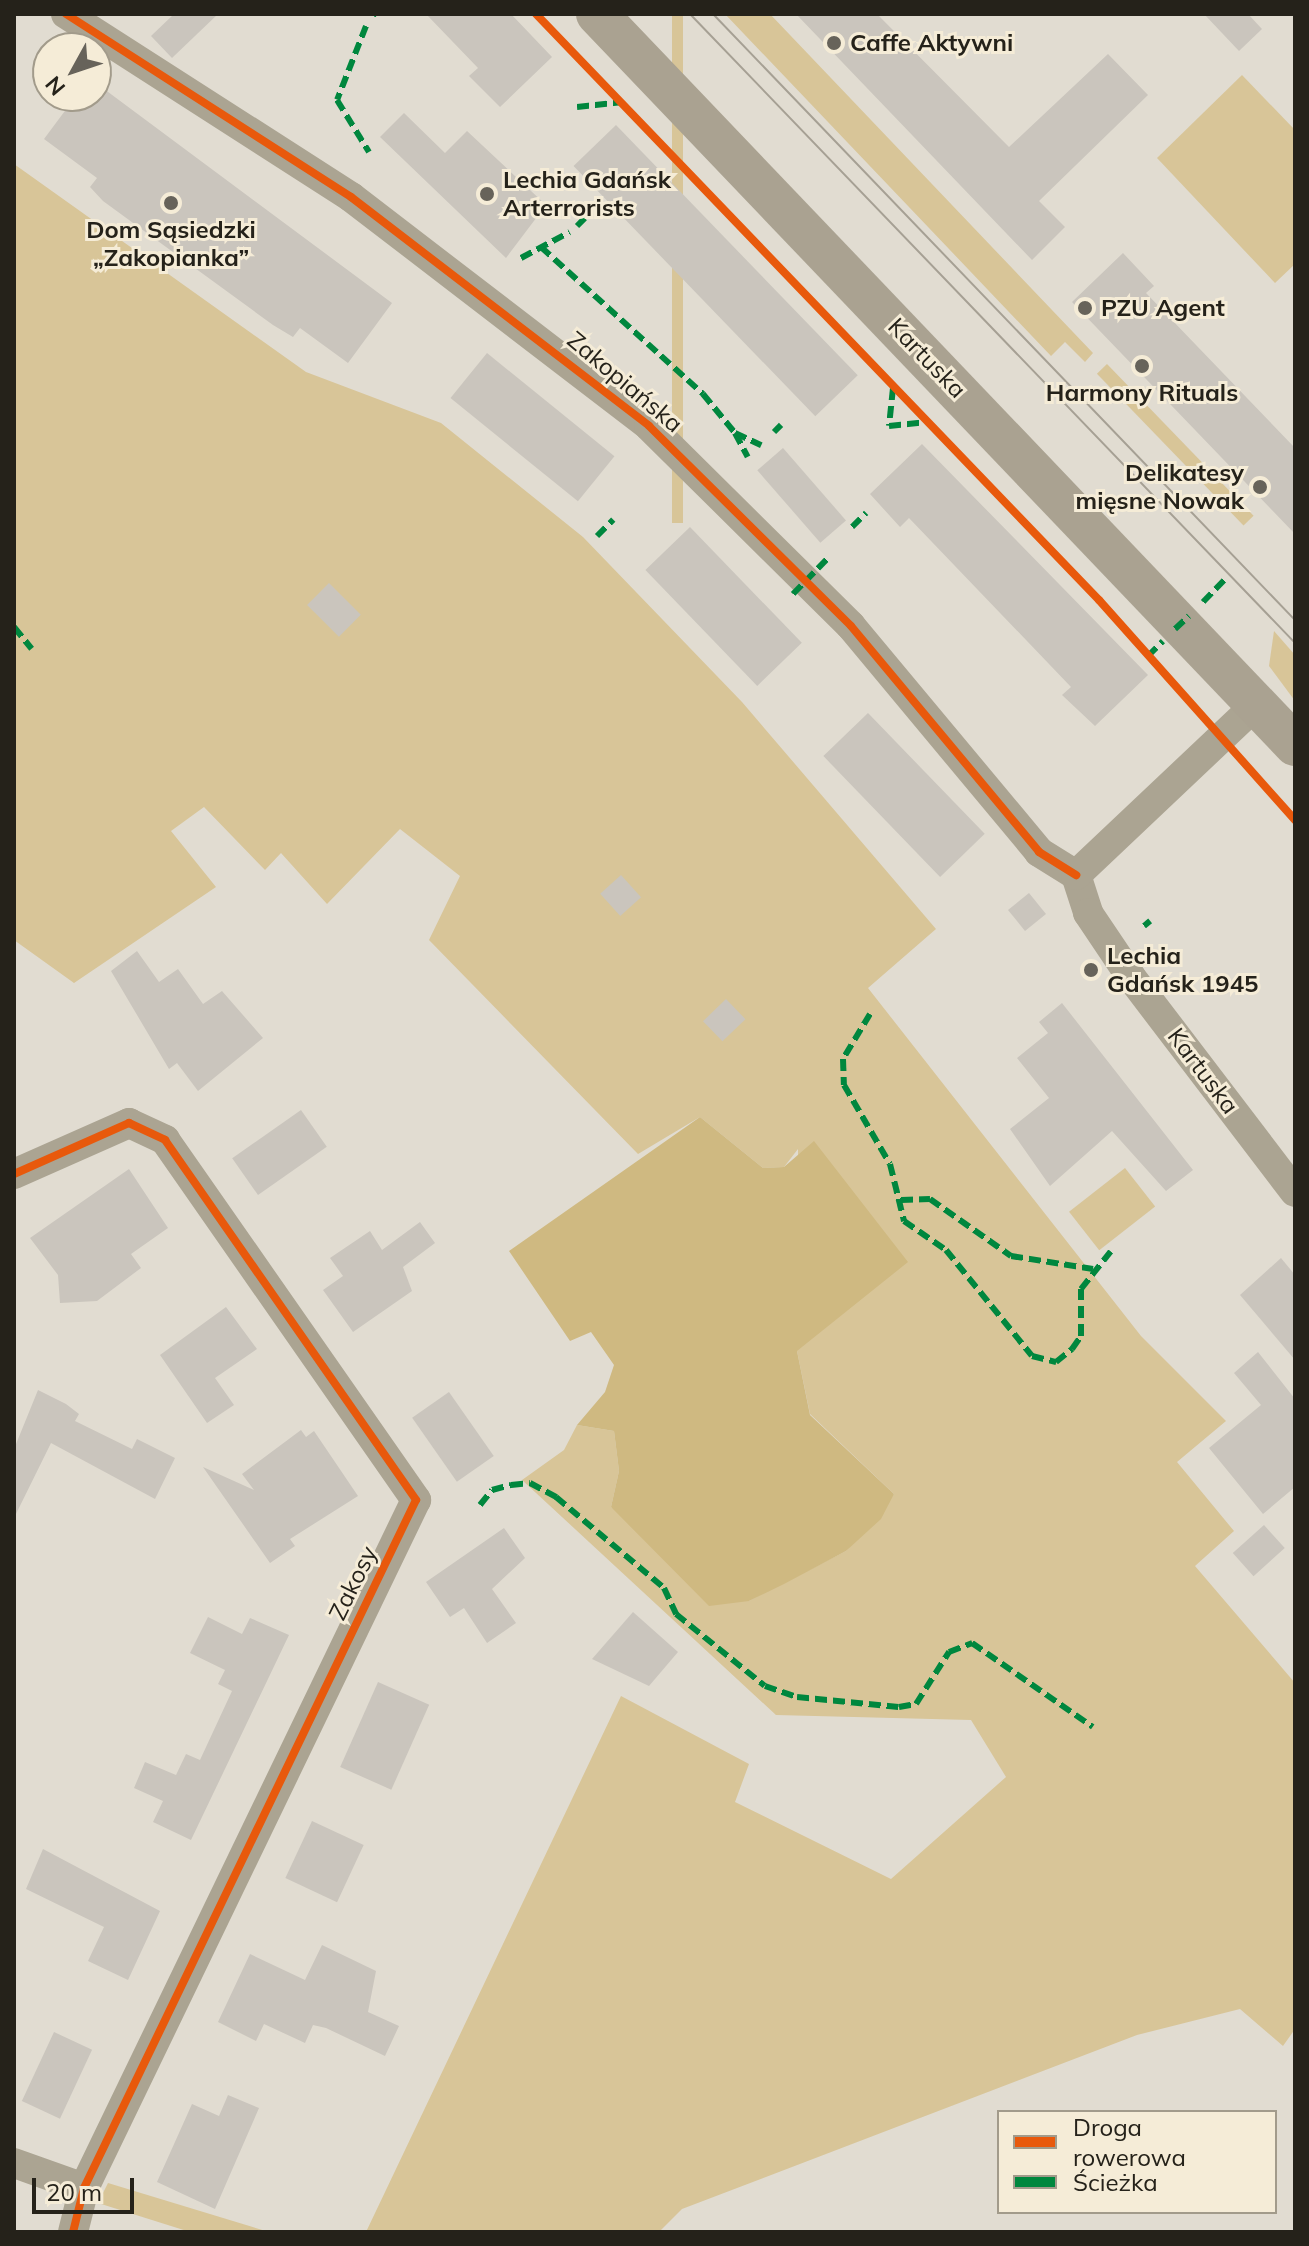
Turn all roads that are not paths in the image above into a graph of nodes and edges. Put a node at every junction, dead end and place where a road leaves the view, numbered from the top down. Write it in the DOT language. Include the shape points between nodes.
graph roads {
  1 [pos="66,14"];
  2 [pos="597,14"];
  3 [pos="1259,702"];
  4 [pos="1295,745"];
  5 [pos="1076,875"];
  6 [pos="14,1174"];
  7 [pos="1295,1192"];
  8 [pos="14,2163"];
  9 [pos="84,2188"];
  10 [pos="73,2232"];
  1 -- 5 [label="street, Zakopiańska" via="351,197 649,426 851,626 1039,852"];
  2 -- 3 [label="main road, Kartuska"];
  3 -- 4 [label="main road, Kartuska"];
  3 -- 5 [label="street"];
  5 -- 7 [label="street, Kartuska" via="1088,913 1131,977"];
  6 -- 9 [label="street, Zakosy" via="129,1123 165,1140 416,1500"];
  8 -- 9 [label="street"];
  9 -- 10 [label="street, Zakosy"];
}
